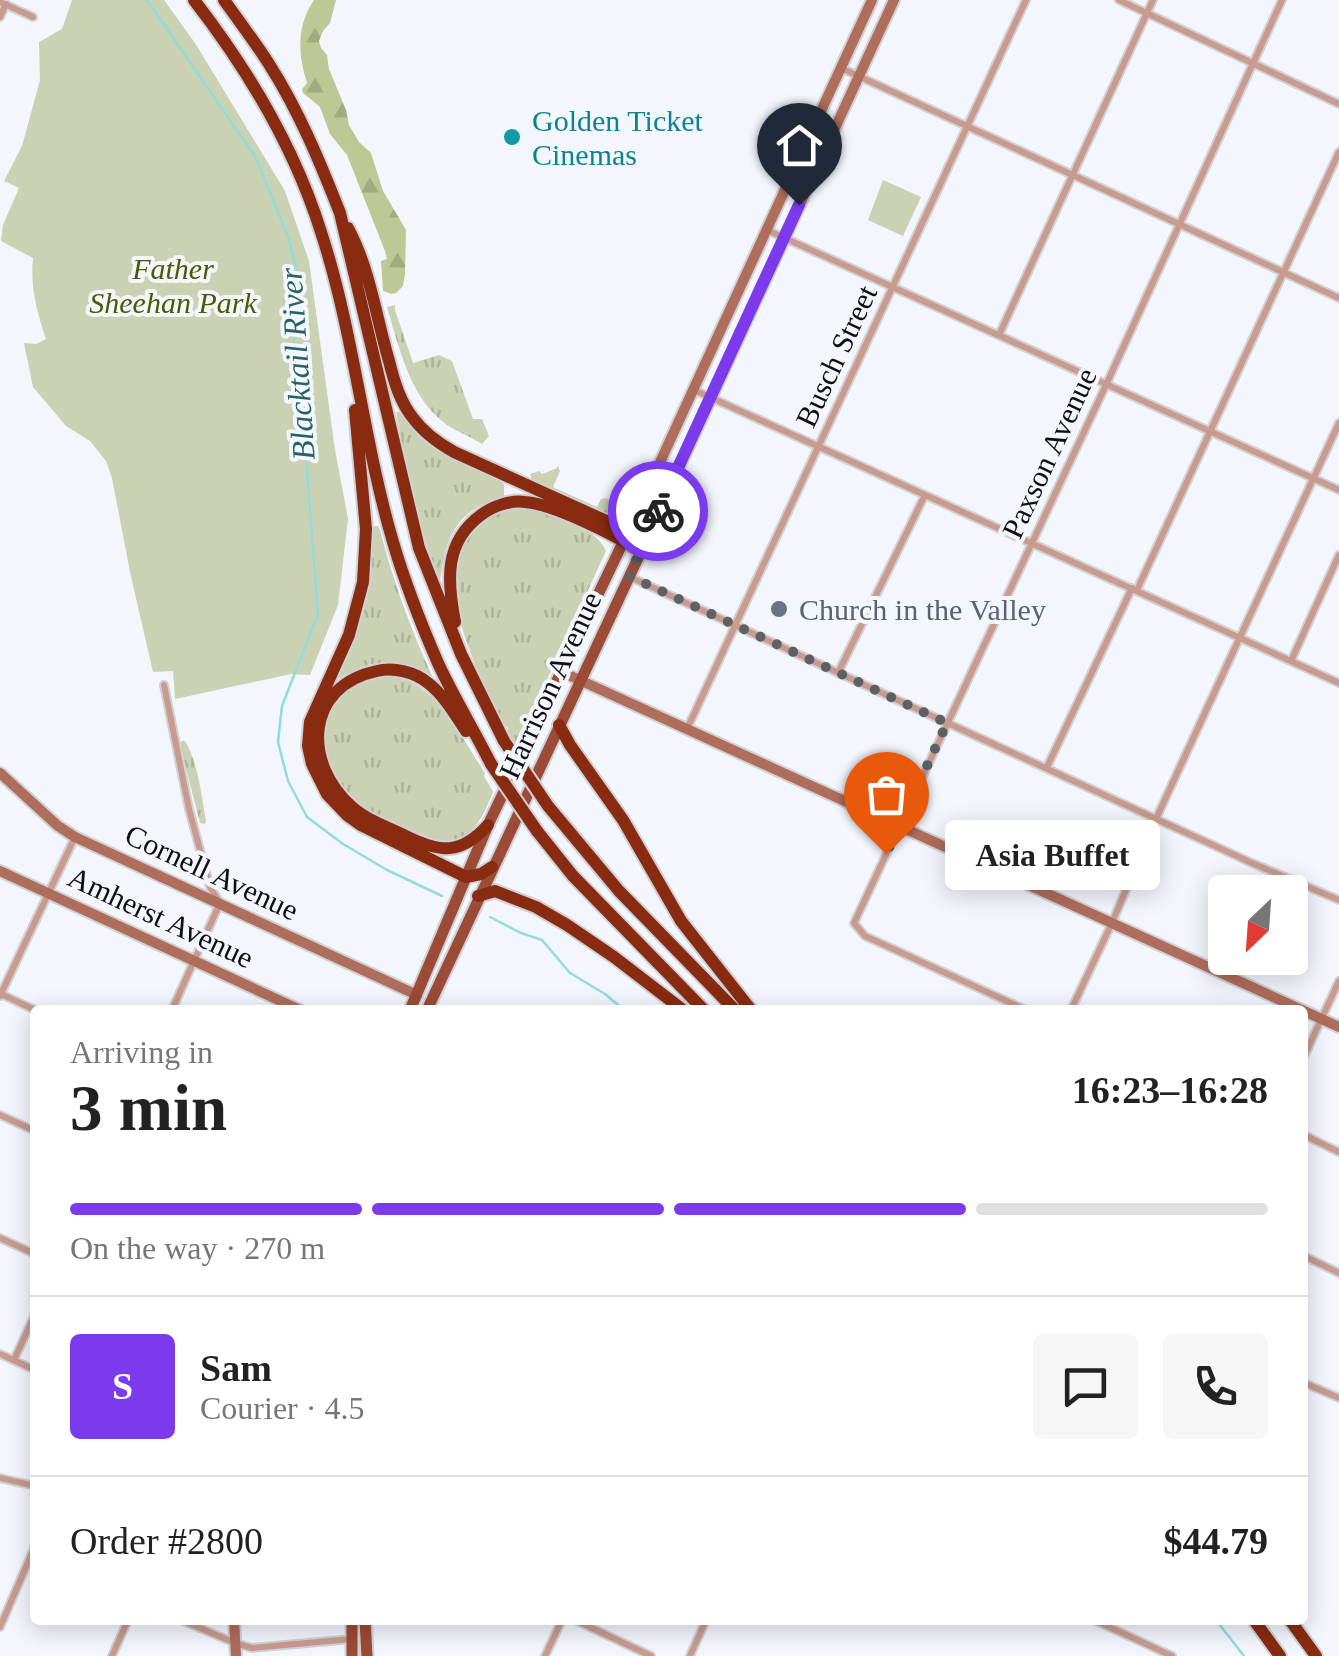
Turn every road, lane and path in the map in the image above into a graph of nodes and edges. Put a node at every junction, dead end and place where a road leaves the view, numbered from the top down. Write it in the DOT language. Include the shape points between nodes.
graph roads {
  1 [pos="194,0"];
  2 [pos="224,0"];
  3 [pos="872,0"];
  4 [pos="894,0"];
  5 [pos="1026,0"];
  6 [pos="1119,0"];
  7 [pos="1153,0"];
  8 [pos="1282,0"];
  9 [pos="3,3"];
  10 [pos="1148,13"];
  11 [pos="0,16"];
  12 [pos="33,17"];
  13 [pos="1253,64"];
  14 [pos="841,68"];
  15 [pos="859,76"];
  16 [pos="1339,104"];
  17 [pos="966,126"];
  18 [pos="1339,152"];
  19 [pos="1072,174"];
  20 [pos="340,212"];
  21 [pos="1179,224"];
  22 [pos="766,230"];
  23 [pos="784,238"];
  24 [pos="1284,272"];
  25 [pos="892,288"];
  26 [pos="1339,298"];
  27 [pos="998,335"];
  28 [pos="356,382"];
  29 [pos="1106,385"];
  30 [pos="694,390"];
  31 [pos="711,398"];
  32 [pos="1339,423"];
  33 [pos="1209,430"];
  34 [pos="818,447"];
  35 [pos="1313,478"];
  36 [pos="1339,490"];
  37 [pos="924,495"];
  38 [pos="626,536"];
  39 [pos="1032,543"];
  40 [pos="644,545"];
  41 [pos="1339,556"];
  42 [pos="629,576"];
  43 [pos="1134,589"];
  44 [pos="735,624"];
  45 [pos="1240,638"];
  46 [pos="461,654"];
  47 [pos="1291,662"];
  48 [pos="562,672"];
  49 [pos="838,673"];
  50 [pos="580,680"];
  51 [pos="1339,683"];
  52 [pos="164,685"];
  53 [pos="947,723"];
  54 [pos="559,725"];
  55 [pos="687,730"];
  56 [pos="491,764"];
  57 [pos="1047,767"];
  58 [pos="0,773"];
  59 [pos="1156,819"];
  60 [pos="488,826"];
  61 [pos="898,827"];
  62 [pos="75,837"];
  63 [pos="492,867"];
  64 [pos="0,871"];
  65 [pos="466,876"];
  66 [pos="48,893"];
  67 [pos="478,896"];
  68 [pos="1339,900"];
  69 [pos="220,903"];
  70 [pos="1112,925"];
  71 [pos="194,960"];
  72 [pos="1339,982"];
  73 [pos="0,995"];
  74 [pos="417,995"];
  75 [pos="174,1005"];
  76 [pos="289,1005"];
  77 [pos="412,1005"];
  78 [pos="428,1005"];
  79 [pos="676,1005"];
  80 [pos="699,1005"];
  81 [pos="730,1005"];
  82 [pos="747,1005"];
  83 [pos="1015,1005"];
  84 [pos="1073,1005"];
  85 [pos="1291,1005"];
  86 [pos="30,1008"];
  87 [pos="1308,1013"];
  88 [pos="1322,1019"];
  89 [pos="1339,1026"];
  90 [pos="1308,1048"];
  91 [pos="0,1115"];
  92 [pos="30,1130"];
  93 [pos="1308,1137"];
  94 [pos="1339,1152"];
  95 [pos="0,1238"];
  96 [pos="30,1252"];
  97 [pos="1308,1258"];
  98 [pos="1339,1272"];
  99 [pos="30,1325"];
  100 [pos="0,1354"];
  101 [pos="14,1360"];
  102 [pos="30,1368"];
  103 [pos="1308,1385"];
  104 [pos="1339,1398"];
  105 [pos="0,1478"];
  106 [pos="30,1485"];
  107 [pos="30,1558"];
  108 [pos="126,1625"];
  109 [pos="193,1625"];
  110 [pos="234,1625"];
  111 [pos="353,1625"];
  112 [pos="365,1625"];
  113 [pos="560,1625"];
  114 [pos="586,1625"];
  115 [pos="704,1625"];
  116 [pos="1105,1625"];
  117 [pos="1258,1625"];
  118 [pos="1294,1625"];
  119 [pos="0,1627"];
  120 [pos="354,1638"];
  121 [pos="234,1643"];
  122 [pos="112,1656"];
  123 [pos="232,1656"];
  124 [pos="352,1656"];
  125 [pos="367,1656"];
  126 [pos="545,1656"];
  127 [pos="652,1656"];
  128 [pos="690,1656"];
  129 [pos="1172,1656"];
  130 [pos="1280,1656"];
  131 [pos="1316,1656"];
  1 -- 28 [label="highway" via="256,86 290,152 332,268"];
  2 -- 20 [label="highway" via="288,96"];
  3 -- 14 [label="street, Harrison Avenue"];
  4 -- 15 [label="street, Harrison Avenue"];
  5 -- 17 [label="street, Busch Street"];
  6 -- 10 [label="street"];
  7 -- 10 [label="street"];
  8 -- 13 [label="street, Paxson Avenue"];
  9 -- 11 [label="street"];
  9 -- 12 [label="street"];
  10 -- 13 [label="street"];
  10 -- 19 [label="street"];
  13 -- 16 [label="street"];
  13 -- 21 [label="street, Paxson Avenue"];
  14 -- 15 [label="street"];
  14 -- 22 [label="street, Harrison Avenue"];
  15 -- 17 [label="street"];
  15 -- 23 [label="street, Harrison Avenue"];
  17 -- 19 [label="street"];
  17 -- 25 [label="street, Busch Street"];
  18 -- 24 [label="street"];
  19 -- 21 [label="street"];
  19 -- 27 [label="street"];
  20 -- 38 [label="highway" via="358,246 394,379 421,428 454,452"];
  20 -- 46 [label="highway" via="419,548"];
  21 -- 24 [label="street"];
  21 -- 29 [label="street, Paxson Avenue"];
  22 -- 23 [label="street"];
  22 -- 30 [label="street, Harrison Avenue"];
  23 -- 25 [label="street"];
  23 -- 31 [label="street, Harrison Avenue"];
  24 -- 26 [label="street"];
  24 -- 33 [label="street"];
  25 -- 27 [label="street"];
  25 -- 34 [label="street, Busch Street"];
  27 -- 29 [label="street"];
  28 -- 56 [label="highway" via="411,596"];
  28 -- 65 [label="highway" via="363,582 310,722 312,764 347,815"];
  29 -- 33 [label="street"];
  29 -- 39 [label="street, Paxson Avenue"];
  30 -- 31 [label="street"];
  30 -- 38 [label="street, Harrison Avenue"];
  31 -- 34 [label="street"];
  31 -- 40 [label="street, Harrison Avenue"];
  32 -- 35 [label="street"];
  33 -- 35 [label="street"];
  33 -- 43 [label="street"];
  34 -- 37 [label="street"];
  34 -- 44 [label="street, Busch Street"];
  35 -- 36 [label="street"];
  35 -- 45 [label="street"];
  37 -- 39 [label="street"];
  37 -- 49 [label="street"];
  38 -- 40 [label="highway"];
  38 -- 46 [label="highway" via="536,503 486,511 461,536 450,565"];
  38 -- 48 [label="main road, Harrison Avenue"];
  39 -- 43 [label="street"];
  39 -- 53 [label="street, Paxson Avenue"];
  40 -- 42 [label="main road, Harrison Avenue"];
  41 -- 47 [label="street"];
  42 -- 44 [label="street"];
  42 -- 50 [label="main road, Harrison Avenue"];
  43 -- 45 [label="street"];
  43 -- 57 [label="street"];
  44 -- 49 [label="street"];
  44 -- 55 [label="street, Busch Street"];
  45 -- 47 [label="street"];
  45 -- 59 [label="street"];
  46 -- 81 [label="highway, bridge" via="504,741 548,806 619,891"];
  47 -- 51 [label="street"];
  48 -- 50 [label="street"];
  48 -- 60 [label="main road, Harrison Avenue"];
  49 -- 53 [label="street"];
  50 -- 54 [label="main road, Harrison Avenue"];
  50 -- 55 [label="street"];
  52 -- 69 [label="street" via="189,809"];
  53 -- 57 [label="street"];
  53 -- 61 [label="street, Paxson Avenue"];
  54 -- 63 [label="main road, Harrison Avenue"];
  54 -- 82 [label="highway" via="681,921"];
  55 -- 61 [label="street"];
  56 -- 60 [label="highway" via="443,698 405,671 356,676 328,702 319,723 324,770 363,816 444,848 474,840"];
  56 -- 80 [label="highway, bridge" via="573,876"];
  57 -- 59 [label="street"];
  58 -- 62 [label="street, Cornell Avenue"];
  59 -- 68 [label="street"];
  59 -- 70 [label="street"];
  60 -- 65 [label="main road, Harrison Avenue"];
  61 -- 70 [label="street"];
  61 -- 83 [label="street, Paxson Avenue" via="854,924 865,936"];
  62 -- 66 [label="street"];
  62 -- 69 [label="street, Cornell Avenue"];
  63 -- 65 [label="highway"];
  63 -- 67 [label="main road, Harrison Avenue"];
  64 -- 66 [label="street, Amherst Avenue"];
  65 -- 74 [label="main road, Harrison Avenue"];
  66 -- 71 [label="street, Amherst Avenue"];
  66 -- 73 [label="street"];
  67 -- 78 [label="main road, Harrison Avenue"];
  67 -- 79 [label="highway" via="496,891 536,907"];
  69 -- 71 [label="street"];
  69 -- 74 [label="street, Cornell Avenue"];
  70 -- 84 [label="street"];
  70 -- 85 [label="street"];
  71 -- 75 [label="street"];
  71 -- 76 [label="street, Amherst Avenue"];
  72 -- 88 [label="street"];
  73 -- 86 [label="street"];
  74 -- 77 [label="main road, Harrison Avenue"];
  87 -- 88 [label="street"];
  88 -- 89 [label="street"];
  88 -- 90 [label="street"];
  91 -- 92 [label="street"];
  93 -- 94 [label="street"];
  95 -- 96 [label="street"];
  97 -- 98 [label="street"];
  99 -- 101 [label="street"];
  100 -- 101 [label="street"];
  101 -- 102 [label="street"];
  103 -- 104 [label="street"];
  105 -- 106 [label="street"];
  107 -- 119 [label="street"];
  108 -- 122 [label="street"];
  109 -- 121 [label="street"];
  110 -- 121 [label="street"];
  111 -- 120 [label="main road"];
  112 -- 125 [label="main road"];
  113 -- 126 [label="street"];
  114 -- 127 [label="street"];
  115 -- 128 [label="street"];
  116 -- 129 [label="street"];
  117 -- 130 [label="highway"];
  118 -- 131 [label="highway"];
  120 -- 121 [label="street" via="252,1648"];
  120 -- 124 [label="main road"];
  121 -- 123 [label="street"];
}
